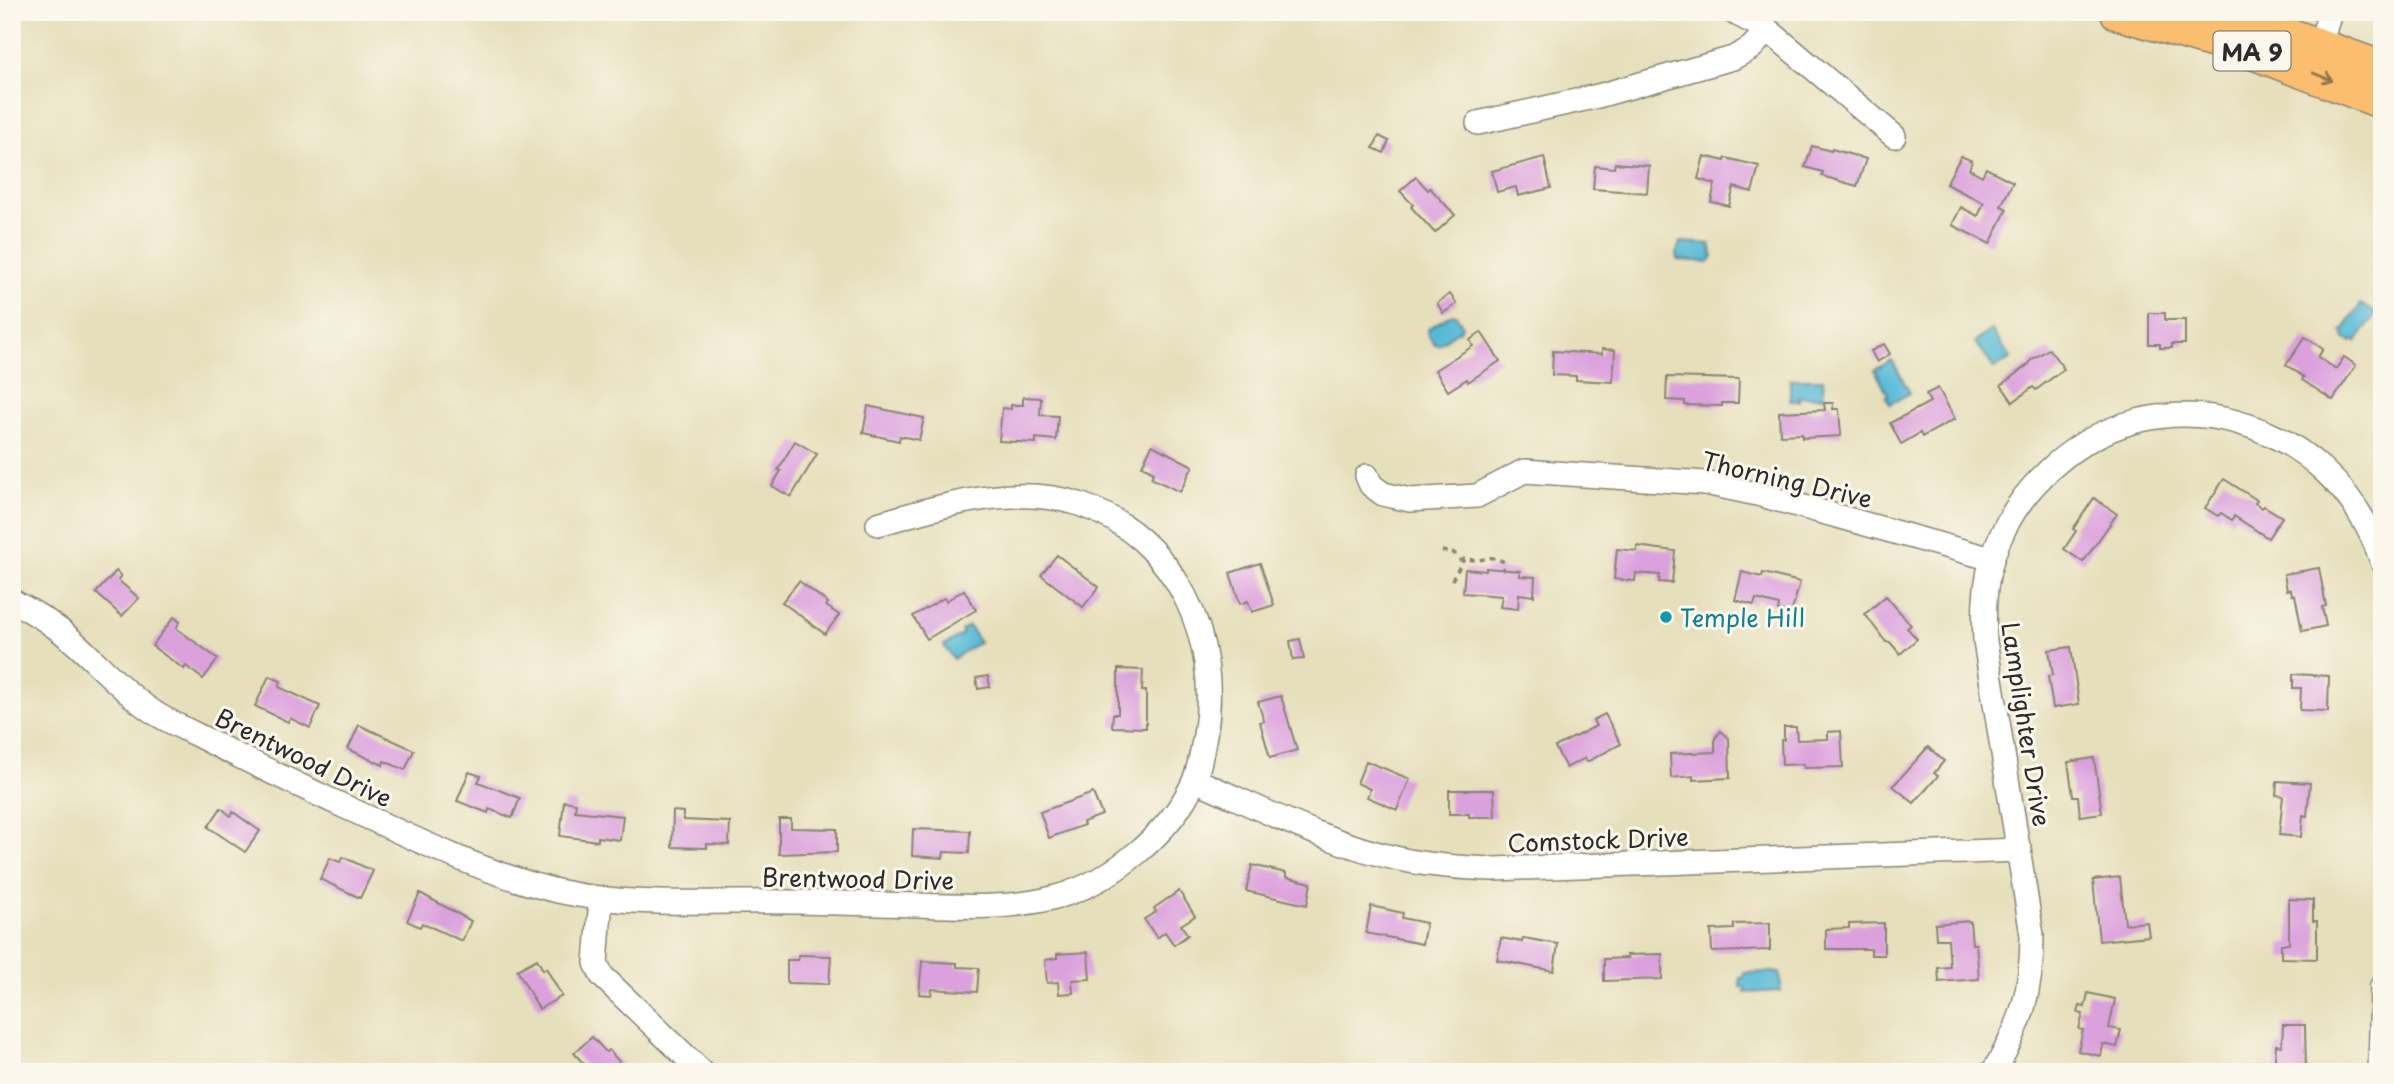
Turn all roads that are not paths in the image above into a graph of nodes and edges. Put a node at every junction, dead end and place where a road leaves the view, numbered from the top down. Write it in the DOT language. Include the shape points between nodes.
graph roads {
  1 [pos="1733,12"];
  2 [pos="2118,12"];
  3 [pos="2330,12"];
  4 [pos="2223,13"];
  5 [pos="1768,30"];
  6 [pos="2320,46"];
  7 [pos="2382,69"];
  8 [pos="2382,101"];
  9 [pos="1478,123"];
  10 [pos="1894,136"];
  11 [pos="1367,476"];
  12 [pos="878,524"];
  13 [pos="1992,559"];
  14 [pos="2382,561"];
  15 [pos="12,601"];
  16 [pos="1195,780"];
  17 [pos="2020,850"];
  18 [pos="601,898"];
  19 [pos="2382,986"];
  20 [pos="702,1072"];
  21 [pos="1993,1072"];
  22 [pos="2380,1072"];
  1 -- 5 [label="street"];
  2 -- 8 [label="highway, MA 9, one-way" via="2254,52"];
  3 -- 6 [label="street"];
  4 -- 6 [label="highway, MA 9"];
  5 -- 9 [label="street" via="1733,58"];
  5 -- 10 [label="street"];
  6 -- 7 [label="highway, MA 9"];
  11 -- 13 [label="street, Thorning Drive" via="1383,494 1410,500 1477,496 1524,471 1726,486"];
  12 -- 16 [label="street, Brentwood Drive" via="980,499 1027,496 1078,504 1135,533 1178,583 1204,645 1209,708"];
  13 -- 14 [label="street, Lamplighter Drive" via="2015,509 2065,456 2123,425 2177,415 2258,428 2307,454 2347,492"];
  13 -- 17 [label="street, Lamplighter Drive" via="1986,586 1985,641"];
  15 -- 18 [label="street, Brentwood Drive" via="70,638 155,713 266,771 494,871 541,887"];
  16 -- 17 [label="street, Comstock Drive" via="1365,850 1450,867"];
  16 -- 18 [label="street, Brentwood Drive" via="1143,849 1101,878 1060,897 1022,904 957,906"];
  17 -- 21 [label="street, Lamplighter Drive" via="2032,935 2029,985 2017,1031"];
  18 -- 20 [label="street" via="596,962 602,976"];
  19 -- 22 [label="street"];
}
